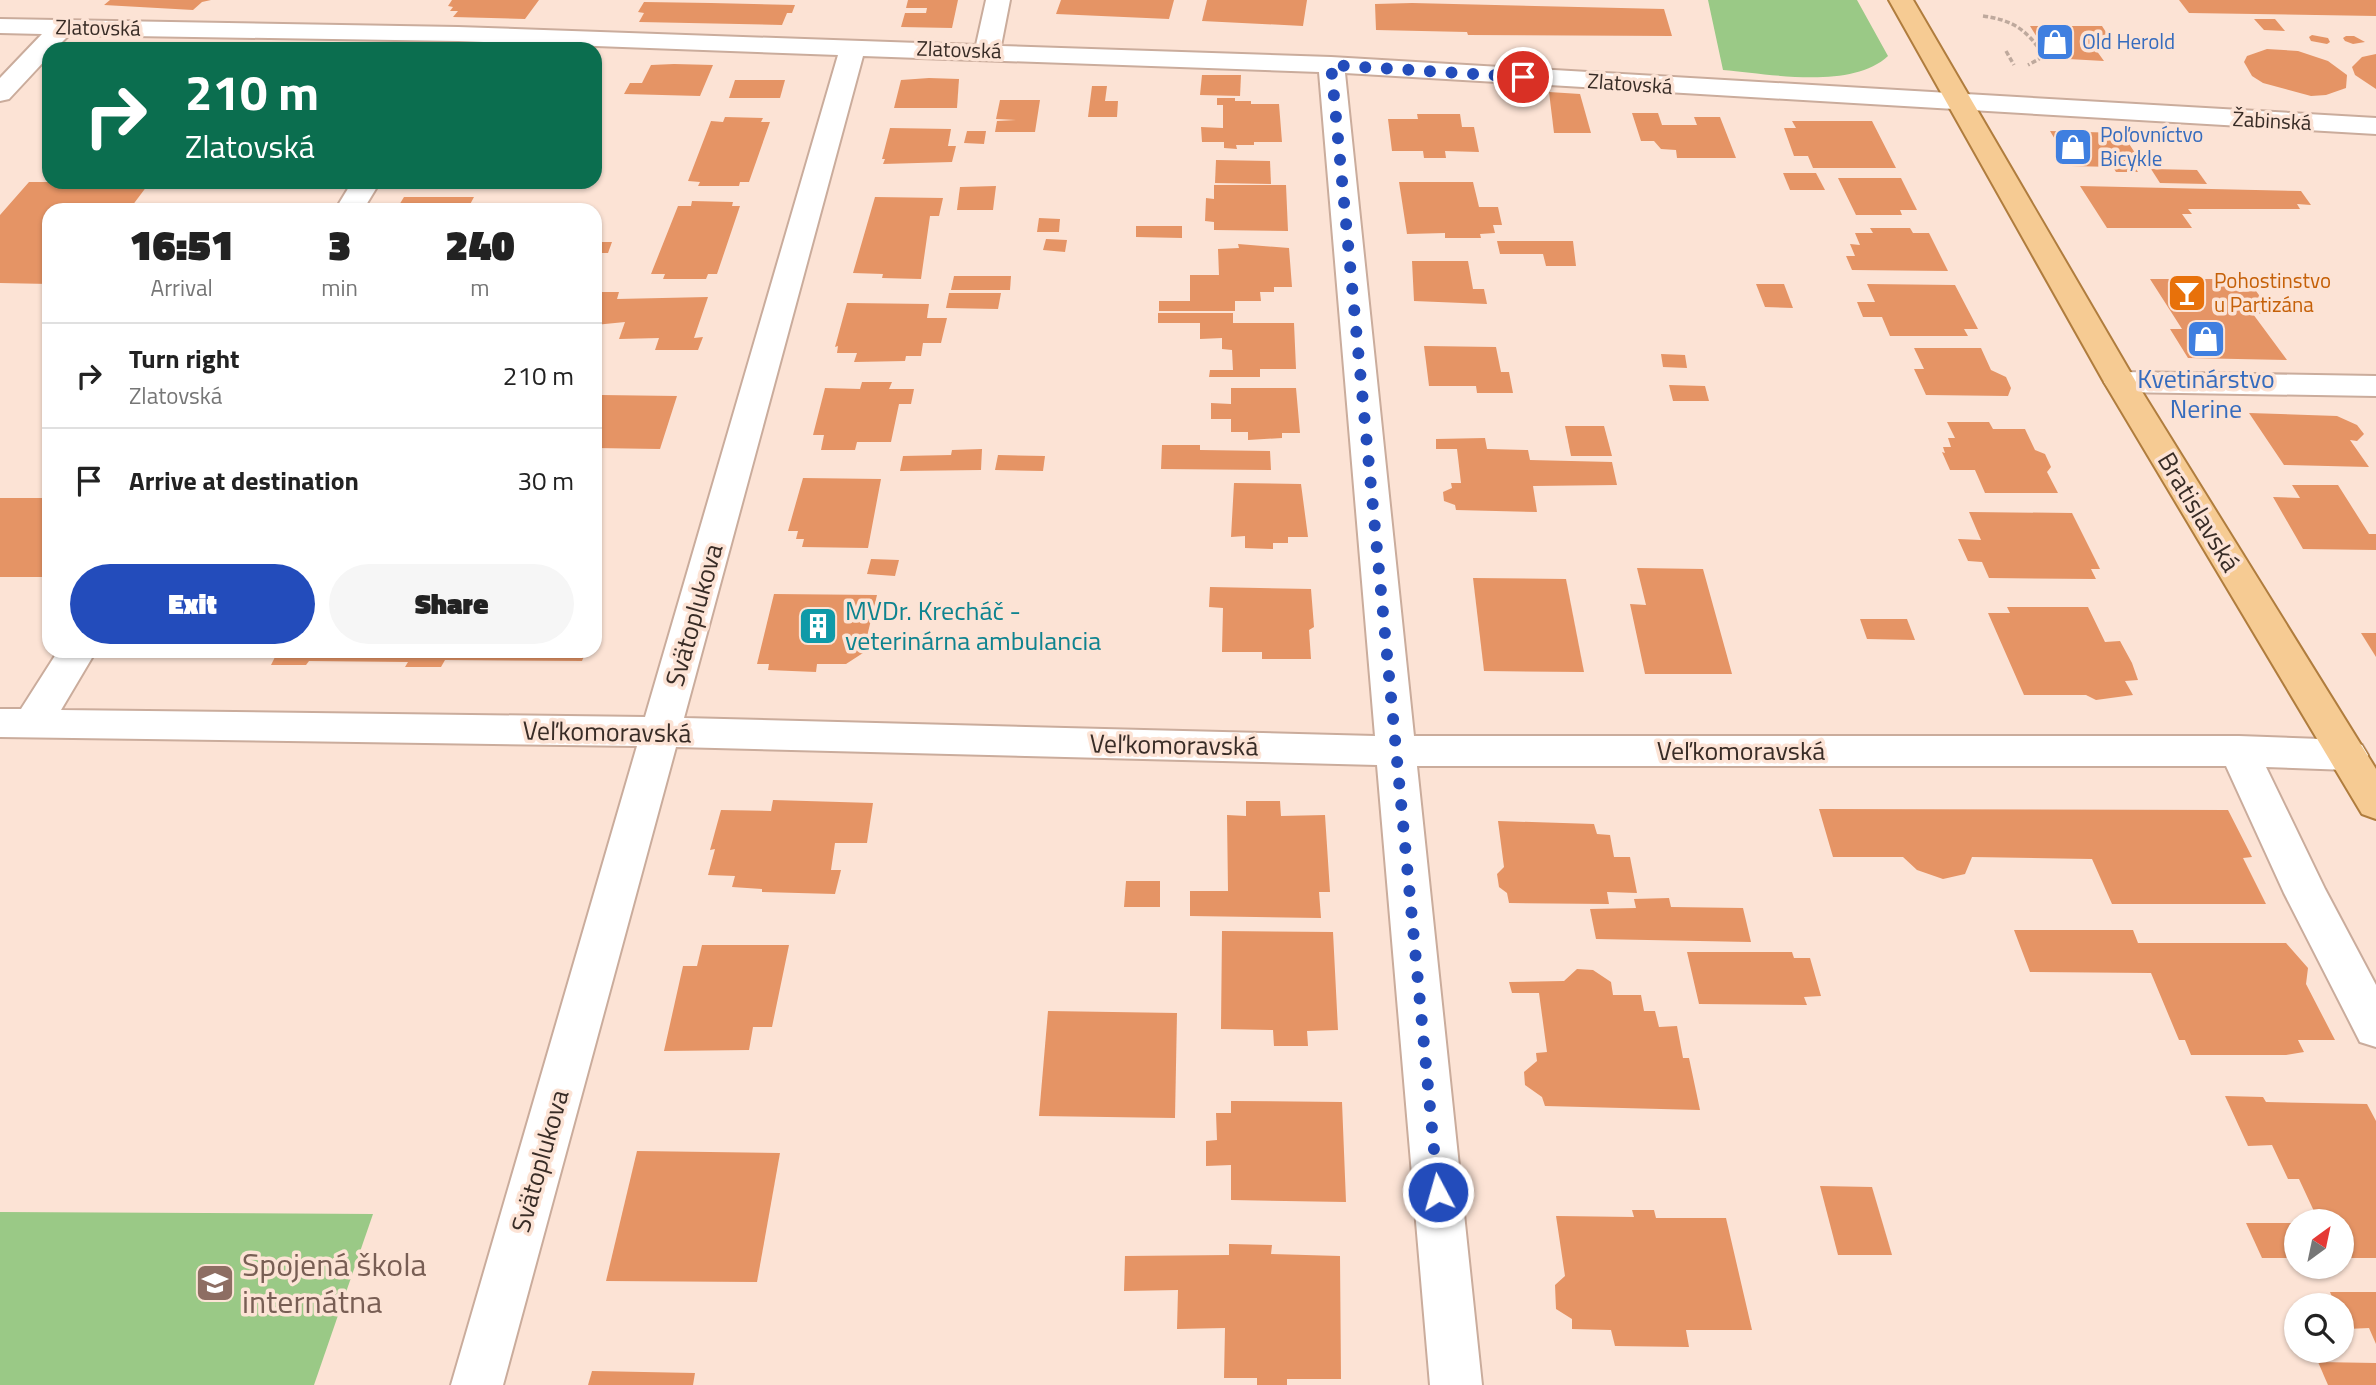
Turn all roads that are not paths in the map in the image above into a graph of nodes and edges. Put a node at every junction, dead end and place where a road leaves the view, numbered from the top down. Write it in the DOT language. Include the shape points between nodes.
graph roads {
  1 [pos="998,0"];
  2 [pos="1901,0"];
  3 [pos="0,26"];
  4 [pos="62,27"];
  5 [pos="453,41"];
  6 [pos="48,42"];
  7 [pos="520,42"];
  8 [pos="602,43"];
  9 [pos="853,47"];
  10 [pos="42,48"];
  11 [pos="987,51"];
  12 [pos="1331,65"];
  13 [pos="0,93"];
  14 [pos="1959,104"];
  15 [pos="2376,126"];
  16 [pos="2120,382"];
  17 [pos="2376,386"];
  18 [pos="71,658"];
  19 [pos="16,724"];
  20 [pos="662,732"];
  21 [pos="1395,751"];
  22 [pos="2239,751"];
  23 [pos="2348,755"];
  24 [pos="2376,803"];
  25 [pos="2376,1028"];
  26 [pos="477,1385"];
  27 [pos="1456,1385"];
  1 -- 11 [label="street"];
  2 -- 14 [label="main road, Bratislavská"];
  3 -- 4 [label="street, Zlatovská" via="83,27"];
  4 -- 5 [label="street, Zlatovská"];
  4 -- 6 [label="street"];
  5 -- 7 [label="street, Zlatovská"];
  8 -- 9 [label="street, Zlatovská"];
  9 -- 11 [label="street, Zlatovská"];
  9 -- 20 [label="street, Svätoplukova"];
  10 -- 13 [label="street"];
  11 -- 12 [label="street, Zlatovská"];
  12 -- 14 [label="street, Zlatovská"];
  12 -- 21 [label="street"];
  14 -- 15 [label="street, Žabinská"];
  14 -- 16 [label="main road, Bratislavská"];
  16 -- 17 [label="street"];
  16 -- 23 [label="main road, Bratislavská"];
  18 -- 19 [label="street"];
  19 -- 20 [label="street, Veľkomoravská"];
  20 -- 21 [label="street, Veľkomoravská"];
  20 -- 26 [label="street, Svätoplukova"];
  21 -- 22 [label="street, Veľkomoravská"];
  21 -- 27 [label="street"];
  22 -- 23 [label="street, Veľkomoravská"];
  22 -- 25 [label="street" via="2305,893"];
  23 -- 24 [label="main road, Bratislavská"];
}
